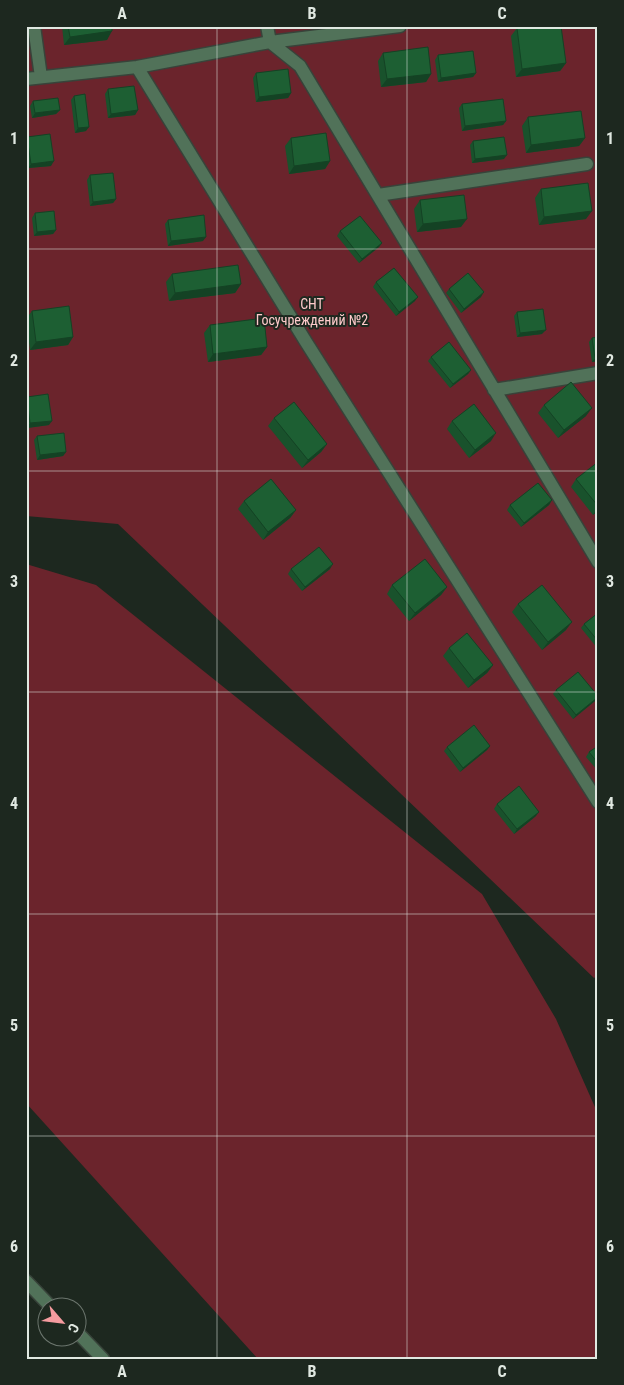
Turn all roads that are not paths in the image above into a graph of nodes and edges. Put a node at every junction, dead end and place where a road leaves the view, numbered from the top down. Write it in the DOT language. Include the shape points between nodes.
graph roads {
  1 [pos="34,26"];
  2 [pos="267,26"];
  3 [pos="400,26"];
  4 [pos="270,42"];
  5 [pos="137,67"];
  6 [pos="42,78"];
  7 [pos="26,79"];
  8 [pos="586,164"];
  9 [pos="378,195"];
  10 [pos="598,373"];
  11 [pos="494,390"];
  12 [pos="598,562"];
  13 [pos="598,802"];
  14 [pos="26,1281"];
  15 [pos="42,1298"];
  16 [pos="88,1343"];
  17 [pos="103,1359"];
  1 -- 6 [label="street"];
  2 -- 4 [label="street"];
  3 -- 4 [label="street"];
  4 -- 5 [label="street"];
  4 -- 9 [label="street" via="300,66"];
  5 -- 6 [label="street"];
  5 -- 13 [label="street" via="306,342"];
  6 -- 7 [label="street"];
  8 -- 9 [label="street"];
  9 -- 11 [label="street"];
  10 -- 11 [label="street"];
  11 -- 12 [label="street"];
  14 -- 15 [label="street"];
  16 -- 17 [label="street"];
}
